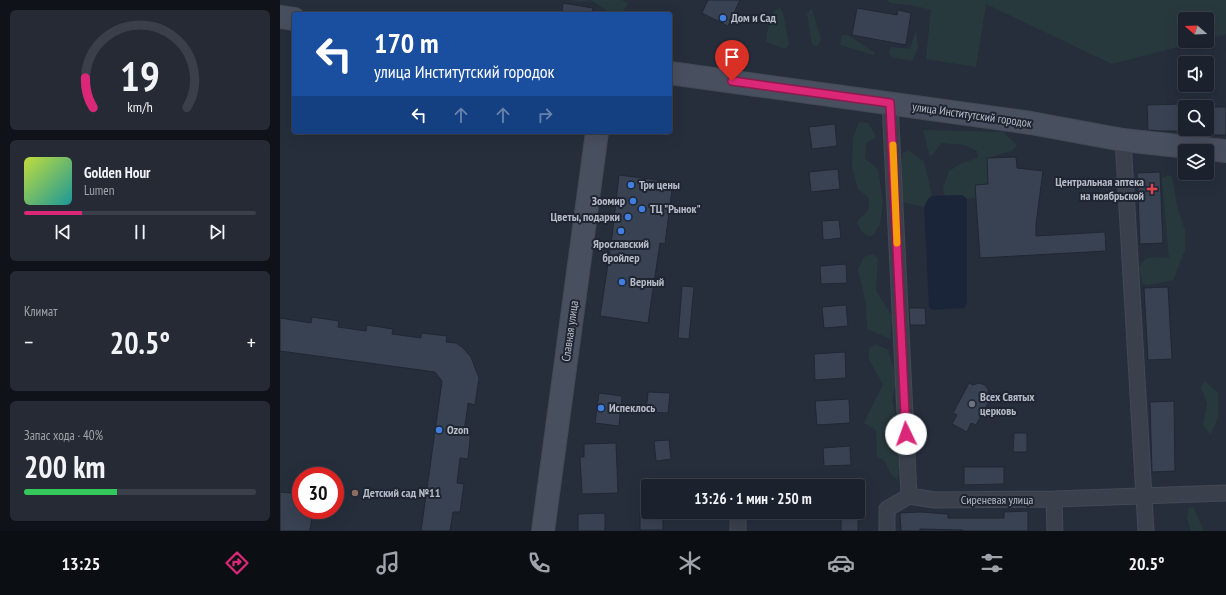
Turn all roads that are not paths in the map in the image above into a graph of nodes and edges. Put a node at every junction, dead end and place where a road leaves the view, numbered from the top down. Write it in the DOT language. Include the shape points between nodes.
graph roads {
  1 [pos="280,17"];
  2 [pos="292,19"];
  3 [pos="672,73"];
  4 [pos="890,103"];
  5 [pos="597,134"];
  6 [pos="1123,140"];
  7 [pos="1226,151"];
  8 [pos="1226,493"];
  9 [pos="910,496"];
  10 [pos="1144,496"];
  11 [pos="1054,499"];
  12 [pos="738,519"];
  13 [pos="543,531"];
  14 [pos="738,531"];
  15 [pos="887,531"];
  16 [pos="1055,531"];
  17 [pos="1146,531"];
  1 -- 2 [label="street"];
  3 -- 4 [label="street, улица Институтский городок"];
  4 -- 6 [label="street, улица Институтский городок" via="1031,123"];
  4 -- 9 [label="street"];
  5 -- 13 [label="street, Славная улица"];
  6 -- 7 [label="street, улица Институтский городок"];
  6 -- 10 [label="street"];
  8 -- 10 [label="street, Сиреневая улица"];
  9 -- 11 [label="street, Сиреневая улица" via="935,500"];
  9 -- 15 [label="street" via="887,509"];
  10 -- 11 [label="street, Сиреневая улица"];
  10 -- 17 [label="street"];
  11 -- 16 [label="street"];
  12 -- 14 [label="street"];
}
